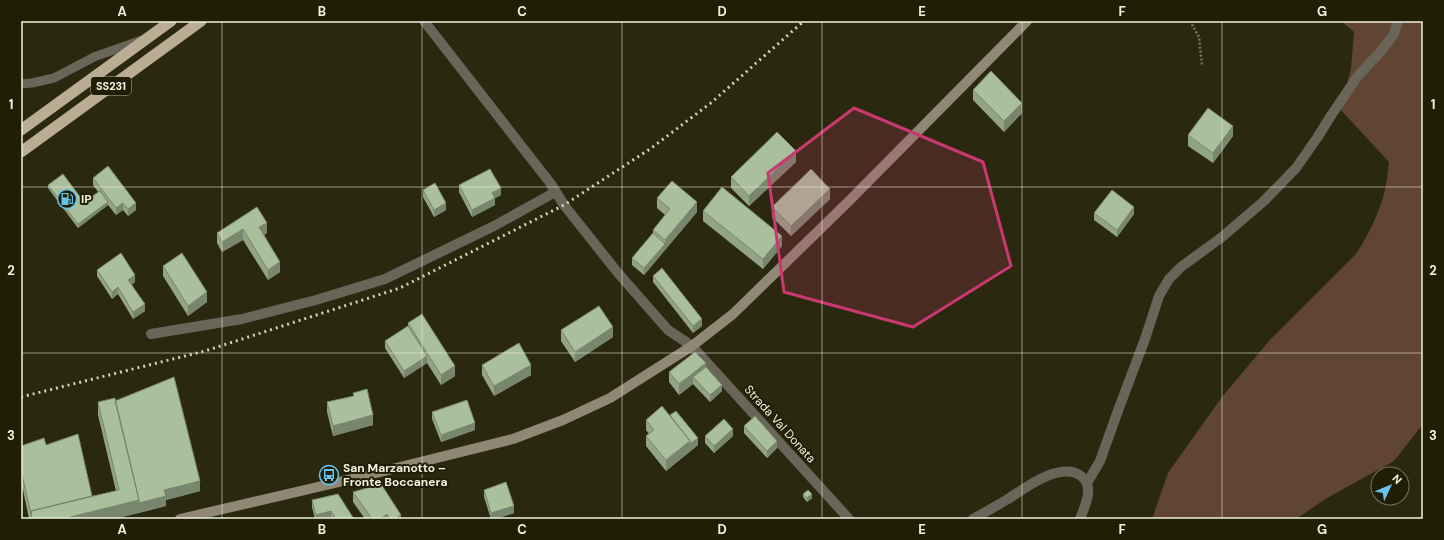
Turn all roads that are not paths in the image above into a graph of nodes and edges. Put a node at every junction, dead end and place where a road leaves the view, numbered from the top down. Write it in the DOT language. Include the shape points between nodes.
graph roads {
  1 [pos="171,21"];
  2 [pos="201,21"];
  3 [pos="424,21"];
  4 [pos="1027,21"];
  5 [pos="1398,21"];
  6 [pos="149,37"];
  7 [pos="21,84"];
  8 [pos="21,130"];
  9 [pos="21,152"];
  10 [pos="555,190"];
  11 [pos="151,334"];
  12 [pos="692,346"];
  13 [pos="1087,483"];
  14 [pos="180,519"];
  15 [pos="849,519"];
  16 [pos="973,519"];
  17 [pos="1080,519"];
  1 -- 6 [label="highway, SS231"];
  2 -- 9 [label="highway, SS231"];
  3 -- 10 [label="street, Strada Val Donata"];
  4 -- 12 [label="main road" via="795,255 733,314"];
  5 -- 13 [label="street" via="1394,34 1358,76 1296,168 1264,201 1169,279 1159,296 1100,461"];
  6 -- 7 [label="lane" via="94,57 54,78"];
  6 -- 8 [label="highway, SS231"];
  10 -- 11 [label="street" via="494,226 385,279 242,319"];
  10 -- 12 [label="street, Strada Val Donata" via="564,205 668,330"];
  12 -- 14 [label="main road" via="610,398 513,439"];
  12 -- 15 [label="street, Strada Val Donata"];
  13 -- 16 [label="street" via="1082,477 1071,473 1056,473"];
  13 -- 17 [label="street" via="1088,498"];
}
